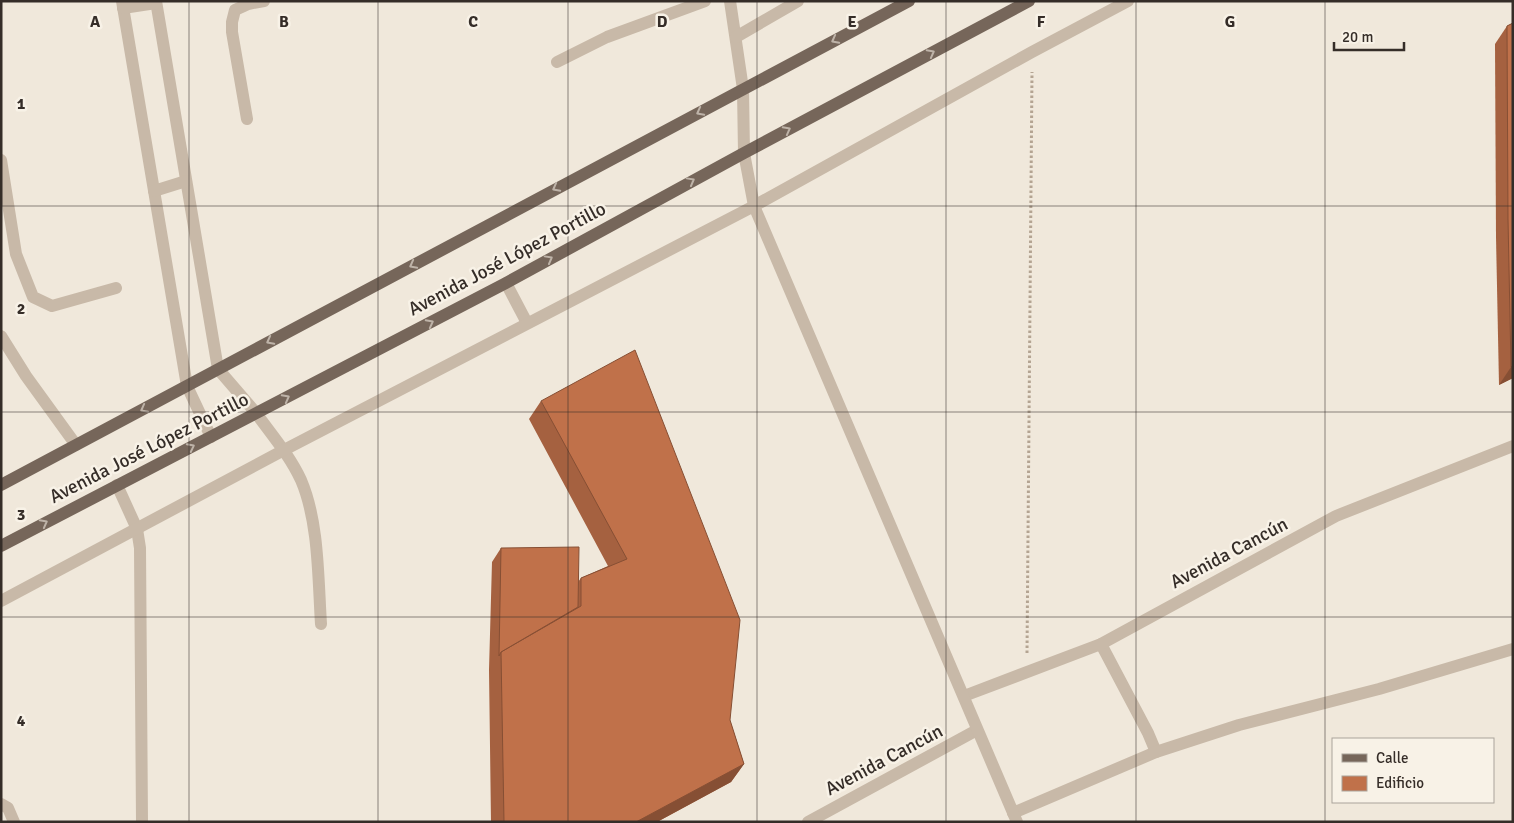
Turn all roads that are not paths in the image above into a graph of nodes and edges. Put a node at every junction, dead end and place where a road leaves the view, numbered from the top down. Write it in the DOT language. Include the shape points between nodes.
graph roads {
  1 [pos="264,1"];
  2 [pos="705,1"];
  3 [pos="730,1"];
  4 [pos="798,1"];
  5 [pos="909,1"];
  6 [pos="1029,1"];
  7 [pos="1128,1"];
  8 [pos="156,2"];
  9 [pos="123,4"];
  10 [pos="736,37"];
  11 [pos="557,62"];
  12 [pos="743,89"];
  13 [pos="247,119"];
  14 [pos="744,152"];
  15 [pos="1,160"];
  16 [pos="186,181"];
  17 [pos="154,191"];
  18 [pos="754,206"];
  19 [pos="506,283"];
  20 [pos="116,288"];
  21 [pos="527,324"];
  22 [pos="1,336"];
  23 [pos="218,369"];
  24 [pos="187,386"];
  25 [pos="256,413"];
  26 [pos="211,437"];
  27 [pos="76,445"];
  28 [pos="1513,446"];
  29 [pos="284,450"];
  30 [pos="1,485"];
  31 [pos="117,485"];
  32 [pos="137,529"];
  33 [pos="1,546"];
  34 [pos="1,601"];
  35 [pos="321,624"];
  36 [pos="1101,644"];
  37 [pos="1513,649"];
  38 [pos="964,696"];
  39 [pos="977,730"];
  40 [pos="1156,752"];
  41 [pos="1,804"];
  42 [pos="1015,817"];
  43 [pos="14,822"];
  44 [pos="142,822"];
  45 [pos="808,822"];
  1 -- 13 [label="street" via="235,10 232,22"];
  2 -- 11 [label="street" via="607,37"];
  3 -- 10 [label="street"];
  4 -- 10 [label="street"];
  5 -- 12 [label="main road, Avenida José López Portillo, one-way"];
  14 -- 6 [label="main road, Avenida José López Portillo, one-way"];
  7 -- 18 [label="street"];
  8 -- 9 [label="street"];
  8 -- 16 [label="street"];
  9 -- 17 [label="street"];
  10 -- 12 [label="street"];
  12 -- 14 [label="street"];
  12 -- 23 [label="main road, Avenida José López Portillo, one-way"];
  14 -- 18 [label="street"];
  19 -- 14 [label="main road, Avenida José López Portillo, one-way"];
  15 -- 20 [label="street" via="16,254 33,297 52,306"];
  16 -- 17 [label="street"];
  16 -- 23 [label="street"];
  17 -- 24 [label="street"];
  18 -- 21 [label="street"];
  18 -- 38 [label="street"];
  19 -- 21 [label="street"];
  25 -- 19 [label="main road, Avenida José López Portillo, one-way"];
  21 -- 29 [label="street"];
  22 -- 27 [label="street"];
  23 -- 24 [label="main road, Avenida José López Portillo"];
  23 -- 25 [label="street"];
  24 -- 26 [label="street"];
  24 -- 27 [label="main road, Avenida José López Portillo, one-way"];
  25 -- 26 [label="main road, Avenida José López Portillo"];
  25 -- 29 [label="street"];
  31 -- 26 [label="main road, Avenida José López Portillo, one-way"];
  27 -- 30 [label="main road, Avenida José López Portillo"];
  28 -- 36 [label="street, Avenida Cancún" via="1336,516"];
  29 -- 32 [label="street"];
  29 -- 35 [label="street" via="301,480 313,517"];
  31 -- 32 [label="street"];
  33 -- 31 [label="main road, Avenida José López Portillo, one-way"];
  32 -- 34 [label="street"];
  32 -- 44 [label="street" via="140,548"];
  36 -- 38 [label="street, Avenida Cancún"];
  36 -- 40 [label="street"];
  37 -- 40 [label="street" via="1379,689 1239,725"];
  38 -- 39 [label="street"];
  39 -- 42 [label="street"];
  39 -- 45 [label="street, Avenida Cancún"];
  40 -- 42 [label="street"];
  41 -- 43 [label="street" via="8,808"];
}
